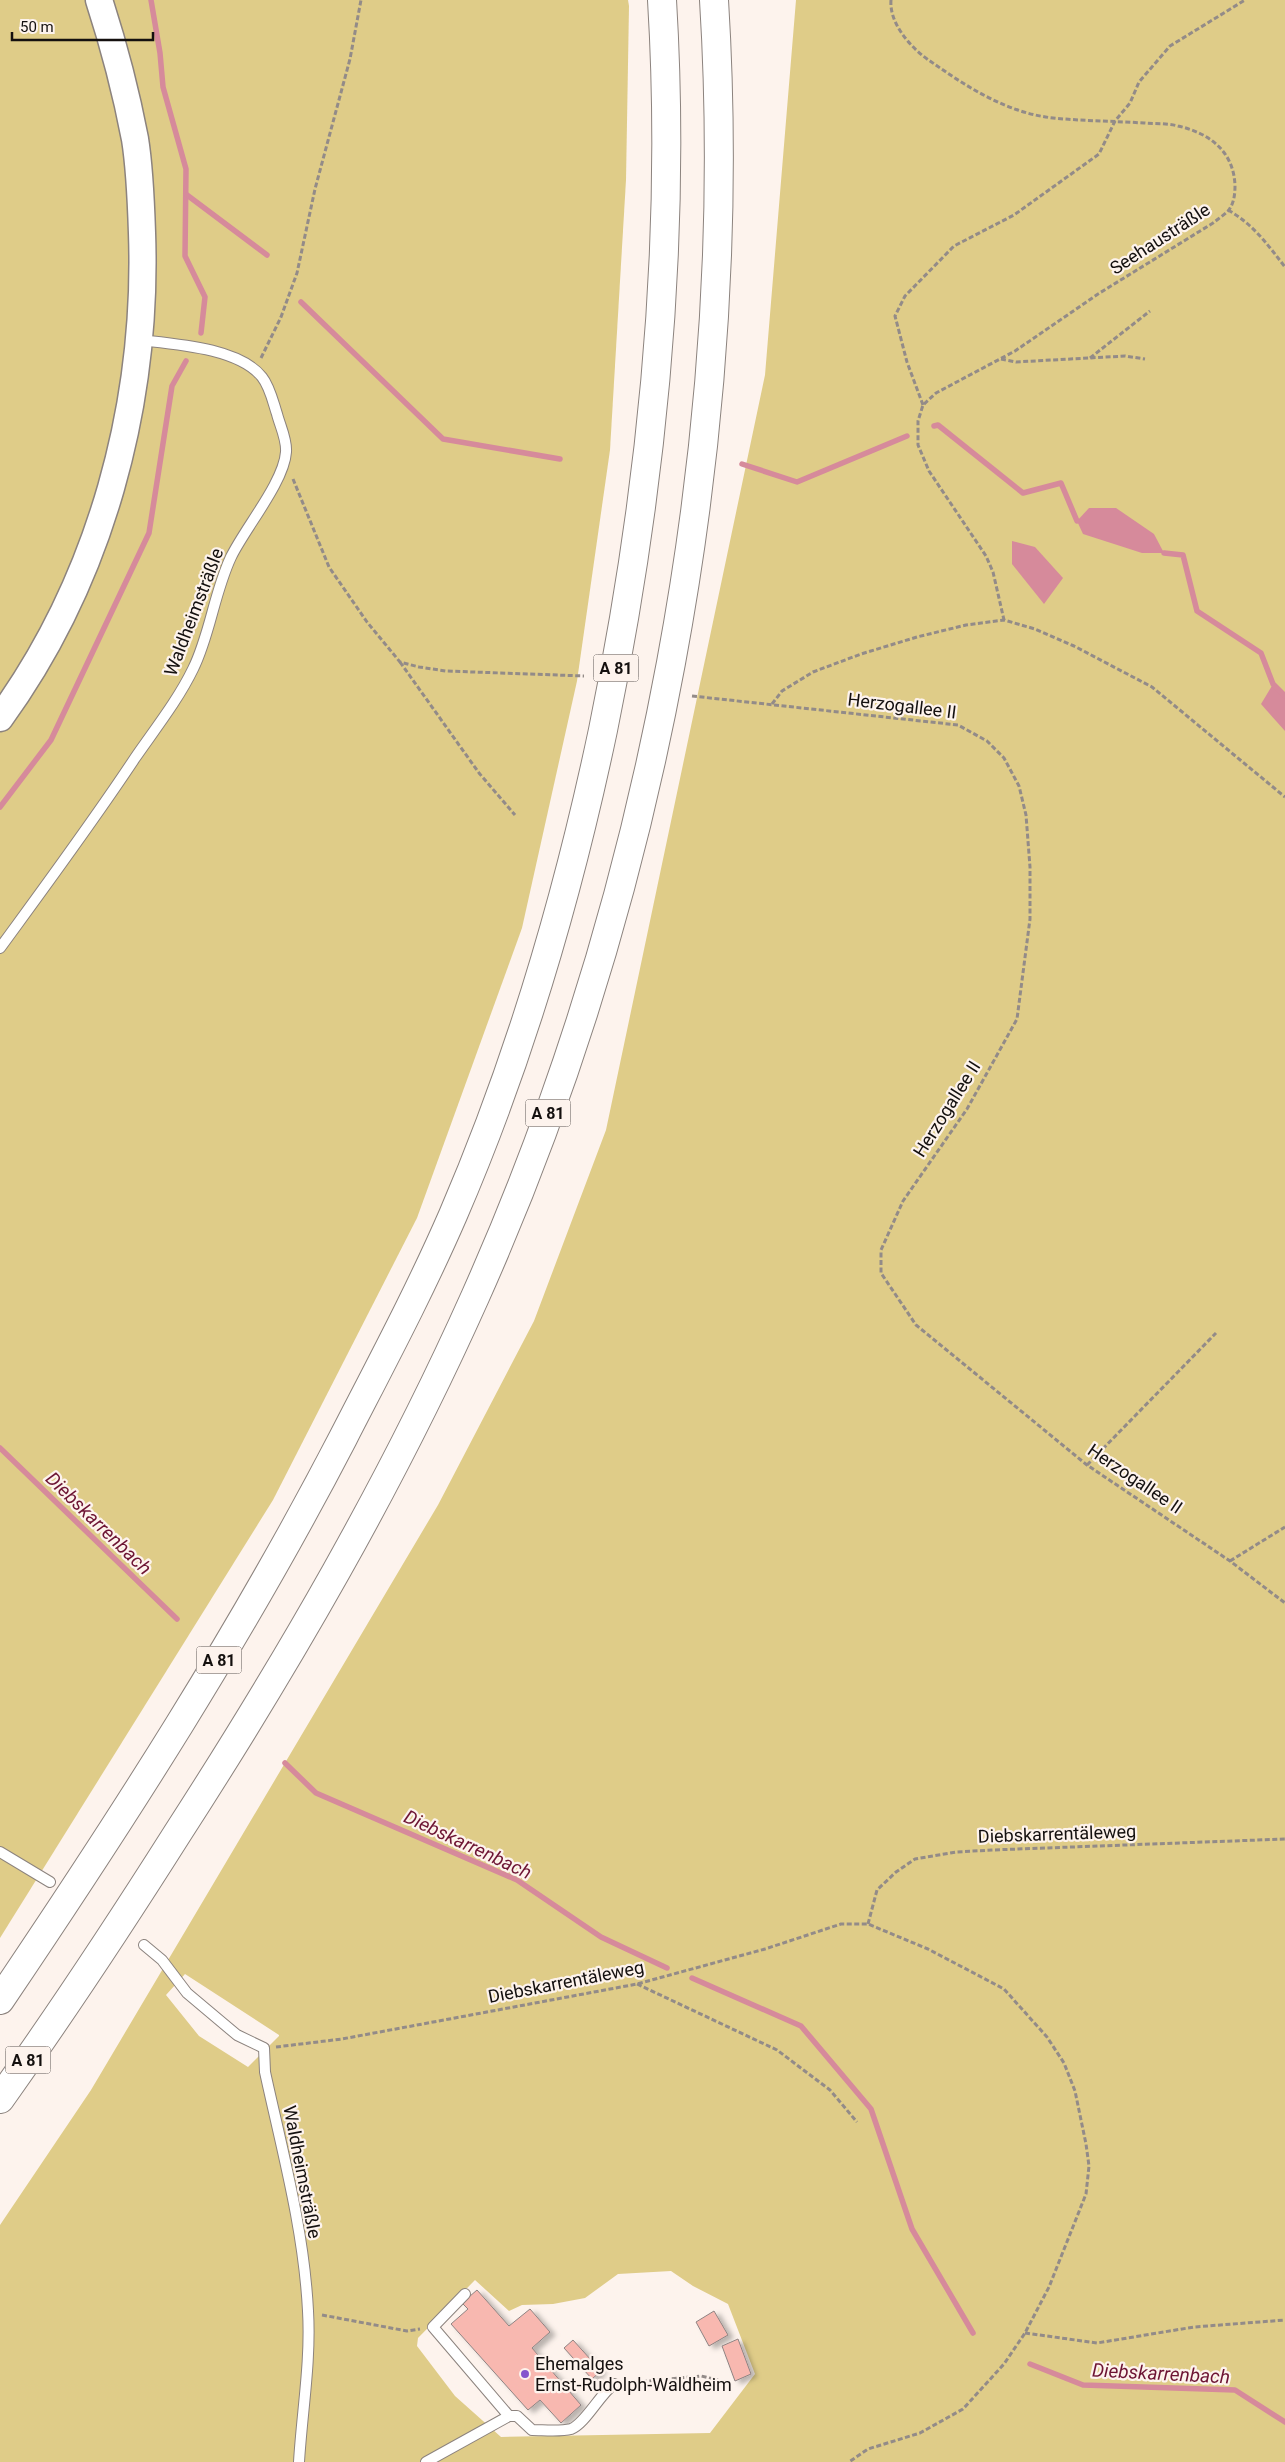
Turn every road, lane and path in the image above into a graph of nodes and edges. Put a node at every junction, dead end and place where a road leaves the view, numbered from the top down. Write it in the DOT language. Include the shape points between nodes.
graph roads {
  1 [pos="99,0"];
  2 [pos="361,0"];
  3 [pos="662,0"];
  4 [pos="714,0"];
  5 [pos="891,0"];
  6 [pos="1245,0"];
  7 [pos="1115,122"];
  8 [pos="1228,210"];
  9 [pos="1285,267"];
  10 [pos="1150,311"];
  11 [pos="140,340"];
  12 [pos="1089,358"];
  13 [pos="1000,359"];
  14 [pos="1145,359"];
  15 [pos="256,370"];
  16 [pos="923,405"];
  17 [pos="280,469"];
  18 [pos="1004,620"];
  19 [pos="400,662"];
  20 [pos="584,676"];
  21 [pos="692,696"];
  22 [pos="772,704"];
  23 [pos="0,718"];
  24 [pos="1285,797"];
  25 [pos="515,815"];
  26 [pos="0,948"];
  27 [pos="1216,1333"];
  28 [pos="1087,1465"];
  29 [pos="1285,1526"];
  30 [pos="1230,1561"];
  31 [pos="1285,1603"];
  32 [pos="1285,1840"];
  33 [pos="0,1852"];
  34 [pos="50,1882"];
  35 [pos="868,1924"];
  36 [pos="144,1945"];
  37 [pos="636,1984"];
  38 [pos="0,2000"];
  39 [pos="264,2048"];
  40 [pos="0,2099"];
  41 [pos="856,2122"];
  42 [pos="465,2294"];
  43 [pos="308,2312"];
  44 [pos="1285,2320"];
  45 [pos="407,2331"];
  46 [pos="1025,2333"];
  47 [pos="718,2380"];
  48 [pos="614,2384"];
  49 [pos="509,2416"];
  50 [pos="299,2462"];
  51 [pos="426,2462"];
  52 [pos="849,2462"];
  1 -- 11 [label="street" via="118,61 135,141 143,259"];
  2 -- 15 [label="path" via="350,59 315,189 297,273"];
  3 -- 38 [label="highway, A 81" via="666,144 664,230 653,405 642,510 630,593 594,774 564,891 518,1044 436,1252 332,1461 180,1722 93,1861"];
  4 -- 40 [label="highway, A 81" via="718,142 714,291 703,436 688,560 660,716 636,823 602,952 567,1059 520,1188 474,1298 405,1444 340,1565 205,1791 61,2013"];
  5 -- 7 [label="path, Seehausträßle" via="895,20 914,49 988,98 1019,111 1051,118"];
  6 -- 7 [label="path" via="1170,46 1139,82 1130,103"];
  7 -- 8 [label="path, Seehausträßle" via="1176,125 1204,134 1221,147 1234,176 1235,196"];
  7 -- 16 [label="path" via="1099,154 1014,215 954,246 905,296 896,316 906,362"];
  8 -- 9 [label="path" via="1258,233"];
  8 -- 13 [label="path, Seehausträßle" via="1213,223"];
  10 -- 12 [label="path"];
  11 -- 15 [label="lane, Waldheimsträßle" via="196,347 235,358"];
  11 -- 23 [label="street" via="117,469 94,543 49,640"];
  12 -- 13 [label="path" via="1016,362"];
  12 -- 14 [label="path" via="1125,356"];
  13 -- 16 [label="path, Seehausträßle" via="943,389"];
  15 -- 17 [label="lane, Waldheimsträßle" via="271,393 285,440 286,451"];
  16 -- 18 [label="path" via="918,421 918,445 929,471 986,556"];
  17 -- 19 [label="path" via="291,476 298,487 329,568"];
  17 -- 26 [label="lane, Waldheimsträßle" via="232,555 194,667 180,692 101,809"];
  18 -- 22 [label="path" via="925,635 861,654 813,672 782,691"];
  18 -- 24 [label="path" via="1074,646 1152,687"];
  19 -- 20 [label="path" via="446,671"];
  19 -- 25 [label="path" via="479,773"];
  21 -- 22 [label="path, Herzogallee II"];
  22 -- 28 [label="path, Herzogallee II" via="958,725 987,741 1004,758 1019,786 1026,815 1030,910 1017,1019 967,1109 903,1201 881,1250 880,1273 916,1325"];
  27 -- 28 [label="path"];
  28 -- 30 [label="path, Herzogallee II"];
  29 -- 30 [label="path"];
  30 -- 31 [label="path, Herzogallee II"];
  32 -- 35 [label="path, Diebskarrentäleweg" via="992,1850 915,1859 877,1890"];
  33 -- 34 [label="lane"];
  35 -- 37 [label="path, Diebskarrentäleweg" via="841,1924 765,1950"];
  35 -- 46 [label="path, Diebskarrentäleweg" via="928,1949 1004,1989 1047,2037 1064,2064 1075,2091 1089,2166 1086,2194 1049,2287"];
  36 -- 39 [label="lane" via="162,1960 187,1993 237,2035"];
  37 -- 39 [label="path, Diebskarrentäleweg" via="342,2039"];
  37 -- 41 [label="path" via="777,2050 830,2090"];
  39 -- 43 [label="lane, Waldheimsträßle" via="265,2072 306,2275"];
  42 -- 49 [label="lane" via="433,2327"];
  43 -- 45 [label="path"];
  43 -- 50 [label="lane, Waldheimsträßle" via="307,2378"];
  44 -- 46 [label="path" via="1194,2327 1097,2343"];
  46 -- 52 [label="path, Diebskarrentäleweg" via="1004,2364 963,2409 920,2433 868,2450"];
  47 -- 48 [label="path" via="701,2376"];
  48 -- 49 [label="lane" via="571,2429 532,2430 517,2416"];
  49 -- 51 [label="lane"];
}
